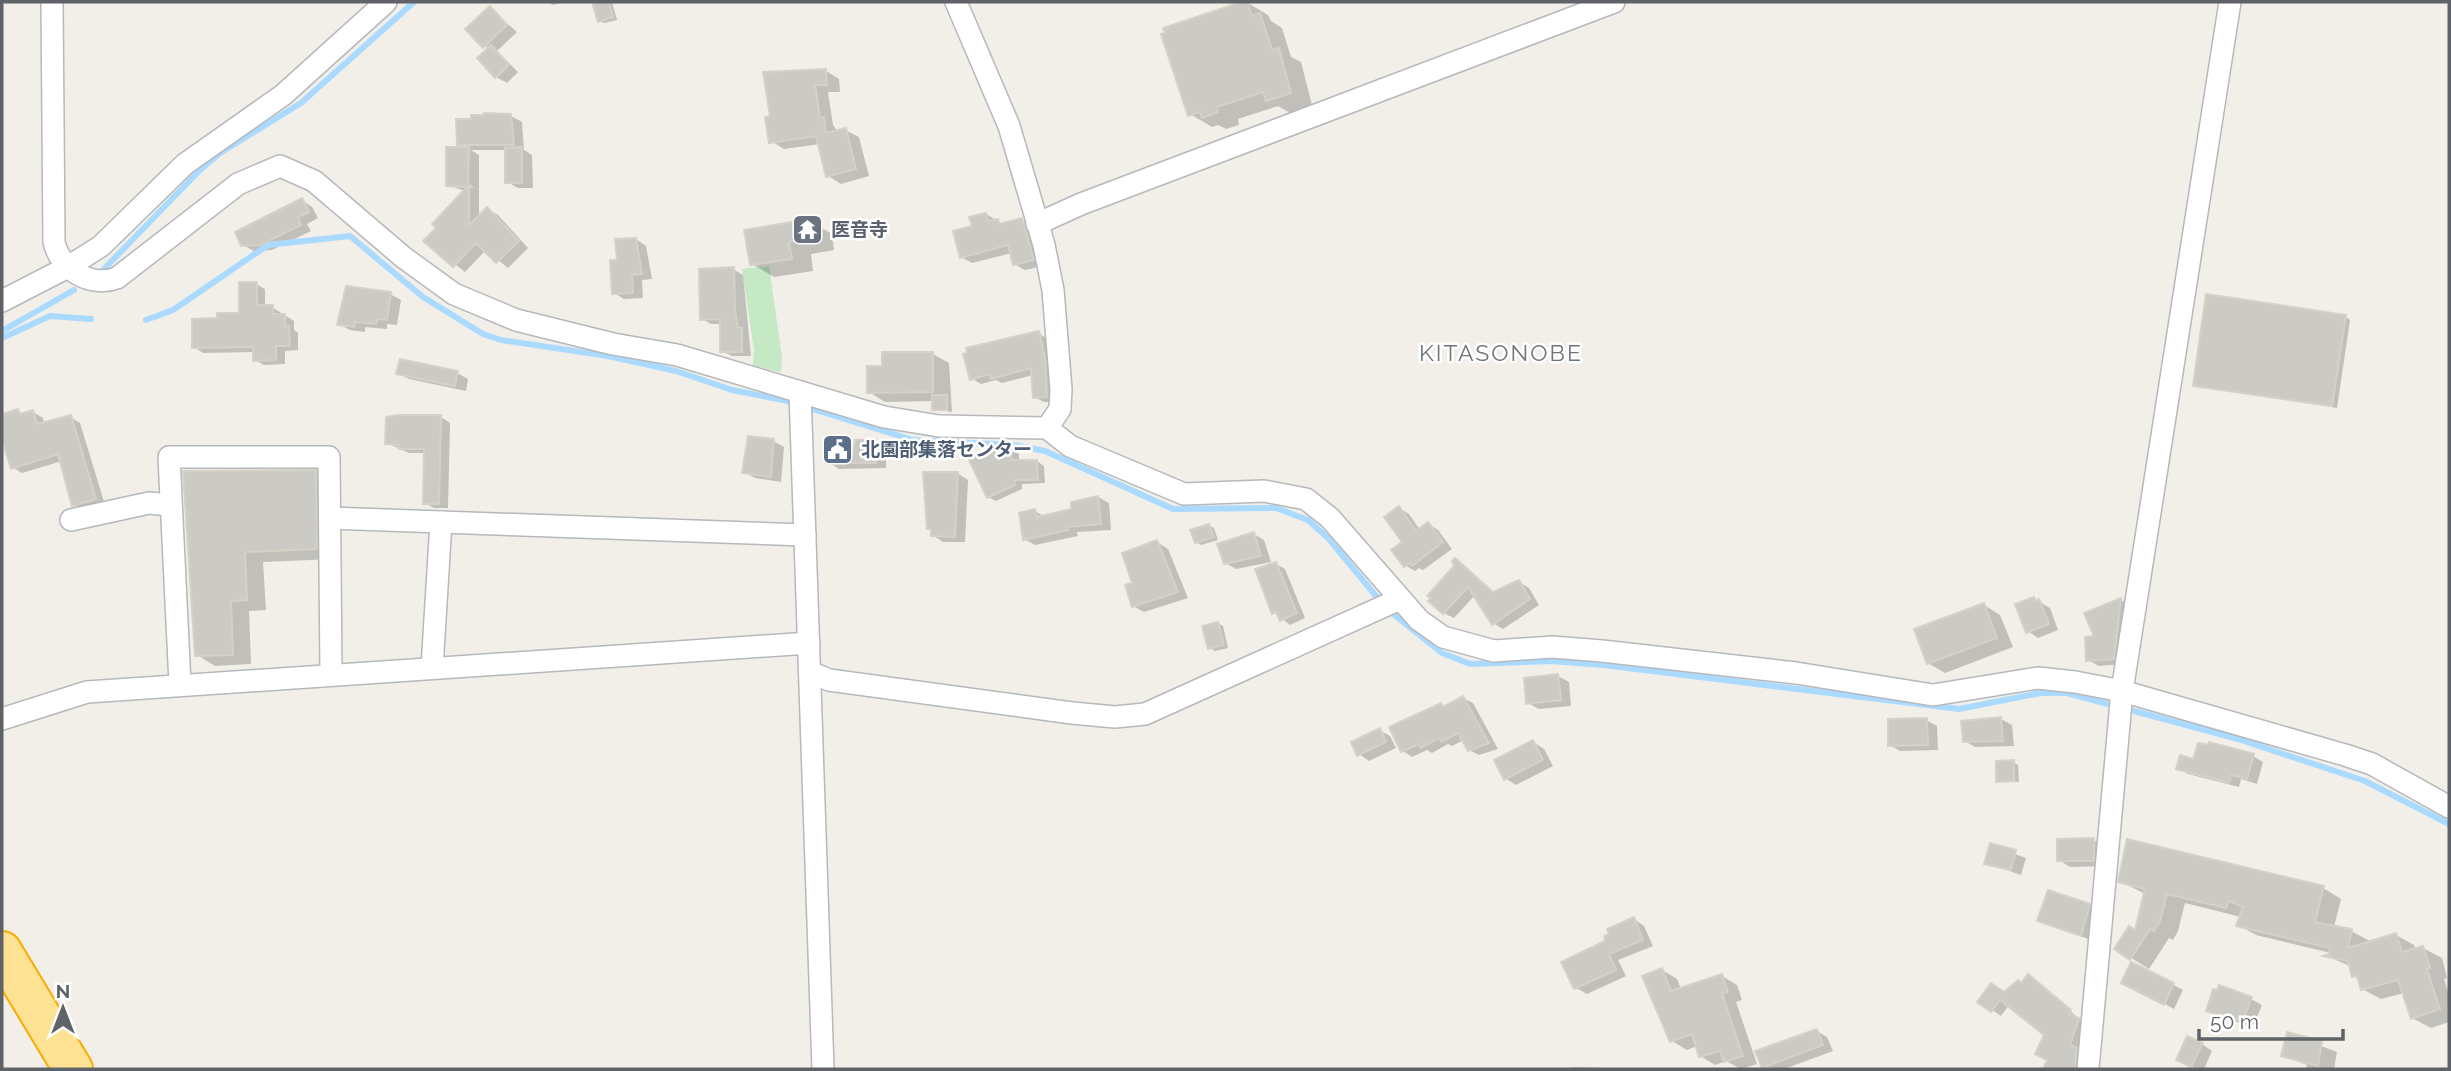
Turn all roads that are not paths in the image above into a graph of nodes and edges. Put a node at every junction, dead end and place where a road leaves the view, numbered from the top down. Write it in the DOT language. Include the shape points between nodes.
graph roads {
  1 [pos="52,2"];
  2 [pos="386,2"];
  3 [pos="956,2"];
  4 [pos="1614,2"];
  5 [pos="2230,2"];
  6 [pos="1037,224"];
  7 [pos="68,267"];
  8 [pos="2,301"];
  9 [pos="800,392"];
  10 [pos="1047,428"];
  11 [pos="169,505"];
  12 [pos="330,518"];
  13 [pos="71,520"];
  14 [pos="441,522"];
  15 [pos="805,535"];
  16 [pos="1400,599"];
  17 [pos="808,643"];
  18 [pos="432,668"];
  19 [pos="810,672"];
  20 [pos="331,674"];
  21 [pos="180,684"];
  22 [pos="2122,691"];
  23 [pos="2,719"];
  24 [pos="2449,807"];
  25 [pos="2,951"];
  26 [pos="2,998"];
  27 [pos="44,1069"];
  28 [pos="73,1069"];
  29 [pos="823,1069"];
  30 [pos="2088,1069"];
  1 -- 7 [label="street" via="54,242 57,255"];
  2 -- 7 [label="street" via="301,81 185,164 117,232"];
  3 -- 6 [label="street" via="1009,126"];
  4 -- 6 [label="street"];
  5 -- 22 [label="street"];
  6 -- 10 [label="street" via="1053,290 1061,389 1060,409"];
  7 -- 8 [label="street"];
  7 -- 9 [label="street" via="106,282 117,278 238,184 280,166 314,181 454,294 516,320 677,355"];
  9 -- 10 [label="street" via="884,417 939,426"];
  9 -- 15 [label="street"];
  10 -- 16 [label="street" via="1070,446 1184,494 1265,491 1306,499 1330,518"];
  11 -- 12 [label="street" via="169,457 329,457"];
  11 -- 13 [label="street" via="149,503"];
  11 -- 21 [label="street"];
  12 -- 14 [label="street"];
  12 -- 20 [label="street"];
  14 -- 15 [label="street"];
  14 -- 18 [label="street"];
  15 -- 17 [label="street"];
  16 -- 19 [label="street" via="1145,714 1072,713 829,681"];
  16 -- 22 [label="street" via="1443,637 1494,651 1552,647 1602,651 1796,673 1933,695 2038,678"];
  17 -- 18 [label="street"];
  17 -- 19 [label="street"];
  18 -- 20 [label="street"];
  19 -- 29 [label="street"];
  20 -- 21 [label="street"];
  21 -- 23 [label="street" via="87,692"];
  22 -- 24 [label="street" via="2372,764"];
  22 -- 30 [label="street"];
  25 -- 28 [label="highway"];
  26 -- 27 [label="highway"];
}
